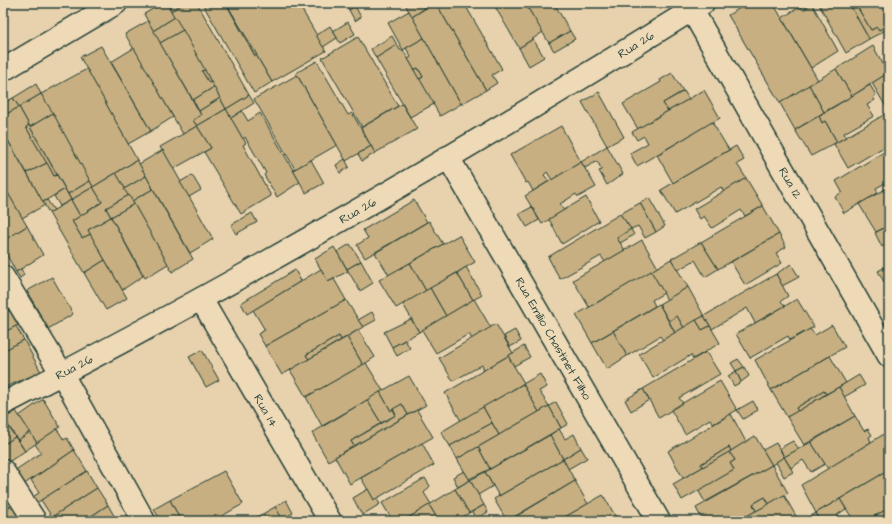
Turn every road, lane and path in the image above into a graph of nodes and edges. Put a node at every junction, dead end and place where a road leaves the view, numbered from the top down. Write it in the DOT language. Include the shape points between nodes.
graph roads {
  1 [pos="116,3"];
  2 [pos="698,6"];
  3 [pos="3,70"];
  4 [pos="448,157"];
  5 [pos="3,277"];
  6 [pos="201,300"];
  7 [pos="889,356"];
  8 [pos="62,374"];
  9 [pos="3,404"];
  10 [pos="3,471"];
  11 [pos="34,521"];
  12 [pos="144,521"];
  13 [pos="330,521"];
  14 [pos="659,521"];
  1 -- 3 [label="street"];
  2 -- 4 [label="street, Rua 26"];
  2 -- 7 [label="street, Rua 12"];
  4 -- 6 [label="street, Rua 26"];
  4 -- 14 [label="street, Rua Emílio Chastinet Filho"];
  5 -- 8 [label="street"];
  6 -- 8 [label="street, Rua 26"];
  6 -- 13 [label="street, Rua 14"];
  8 -- 9 [label="street, Rua 26"];
  8 -- 12 [label="street"];
  10 -- 11 [label="street"];
}
